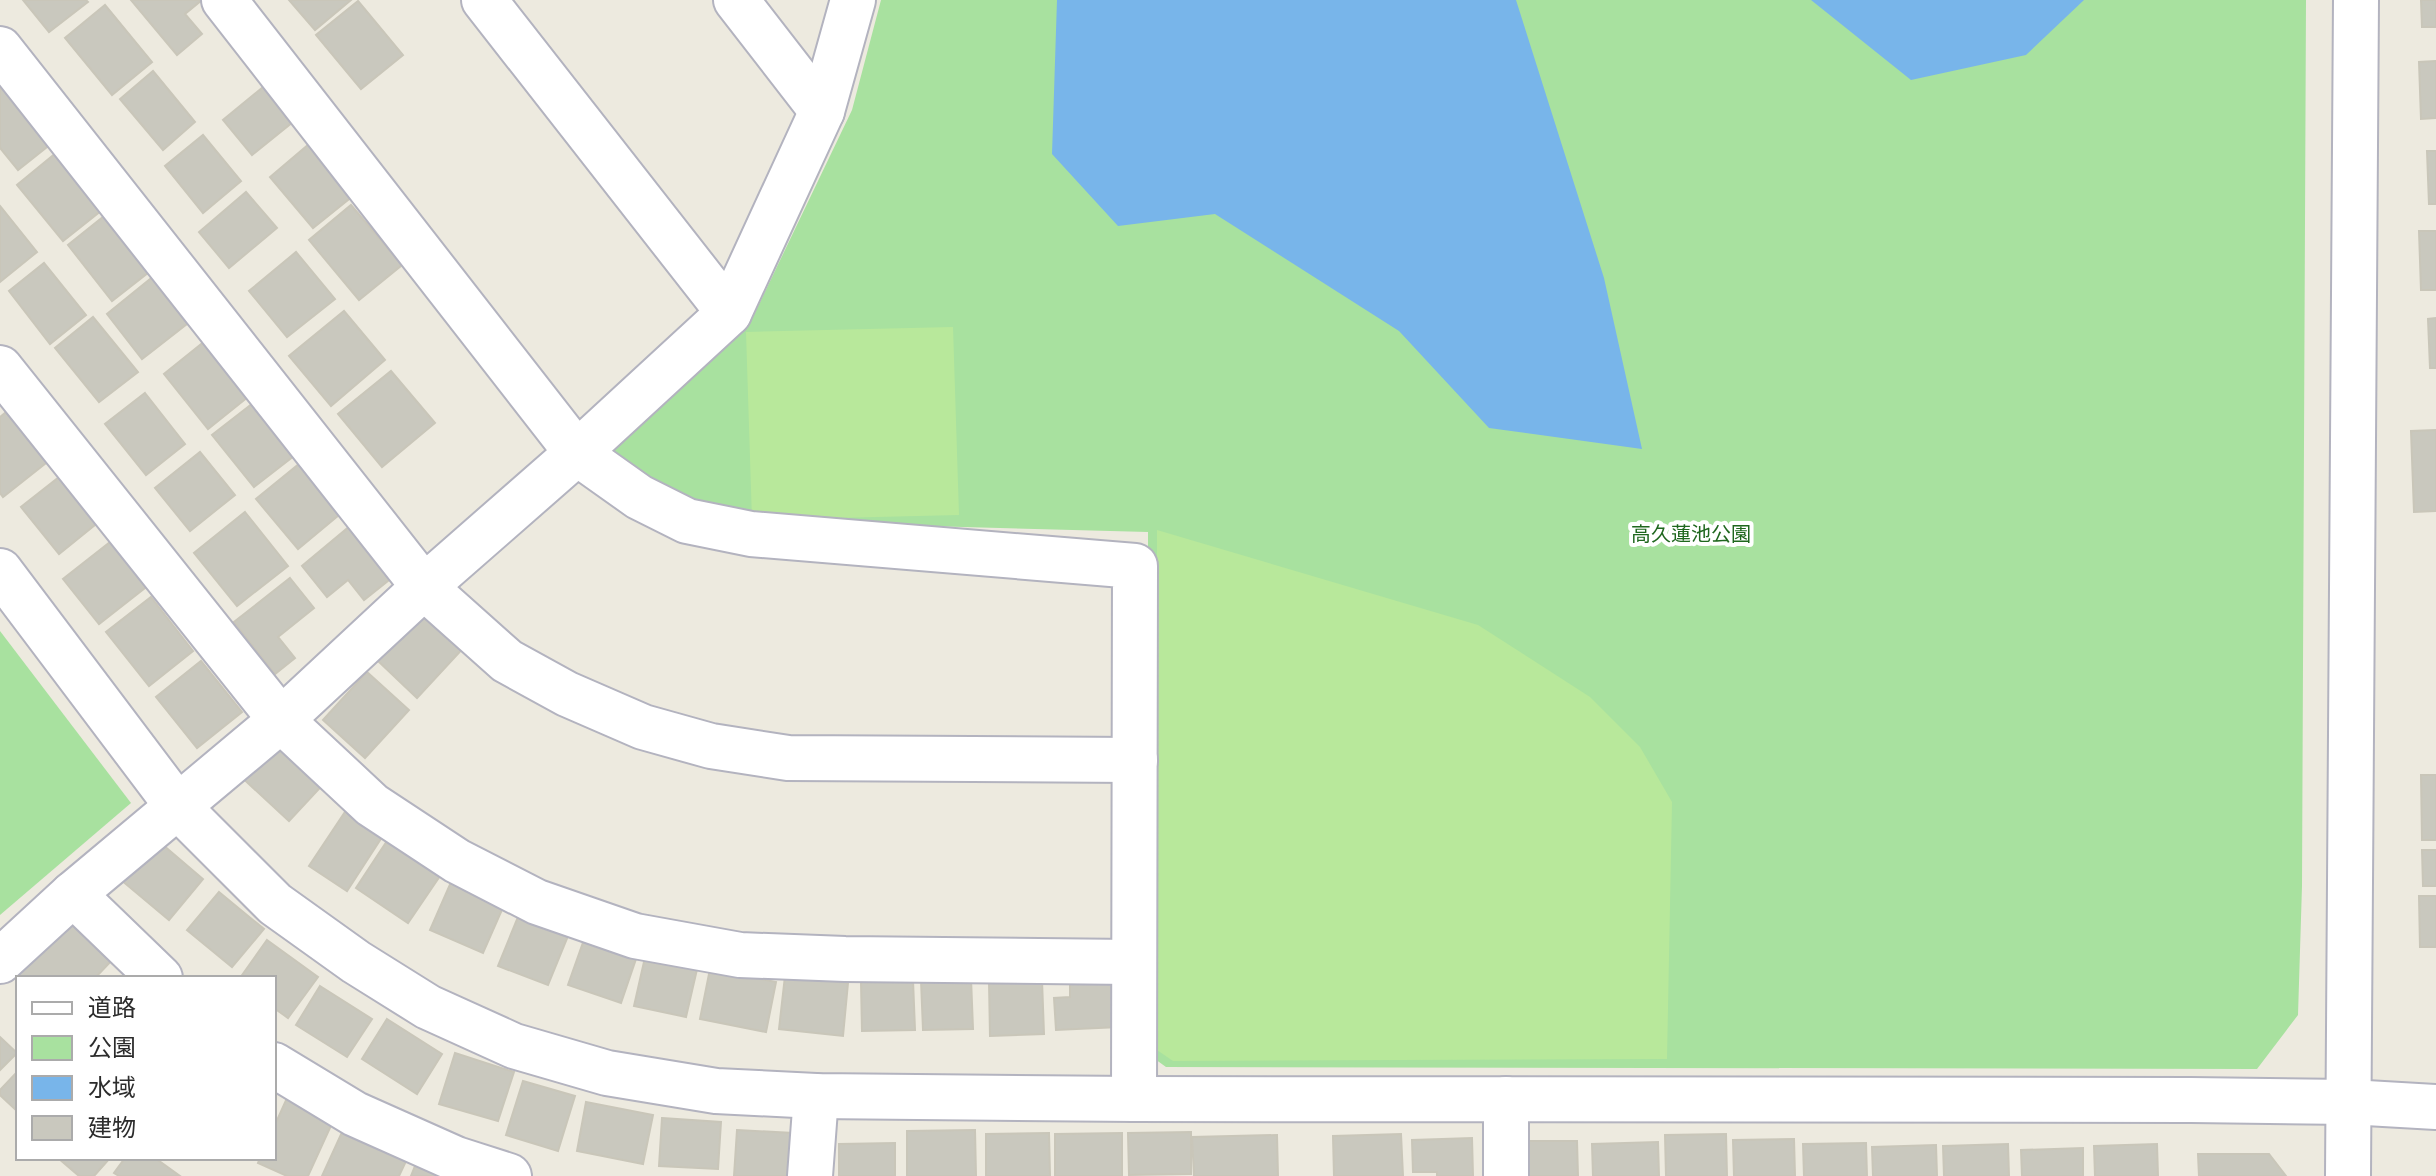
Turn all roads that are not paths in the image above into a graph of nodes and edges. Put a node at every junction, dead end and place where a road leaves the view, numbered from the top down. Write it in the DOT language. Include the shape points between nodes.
graph roads {
  1 [pos="224,0"];
  2 [pos="484,0"];
  3 [pos="736,0"];
  4 [pos="853,0"];
  5 [pos="2356,0"];
  6 [pos="0,49"];
  7 [pos="822,111"];
  8 [pos="729,313"];
  9 [pos="0,368"];
  10 [pos="577,453"];
  11 [pos="0,571"];
  12 [pos="424,587"];
  13 [pos="281,720"];
  14 [pos="1135,760"];
  15 [pos="178,807"];
  16 [pos="73,894"];
  17 [pos="0,961"];
  18 [pos="1132,962"];
  19 [pos="158,976"];
  20 [pos="276,1066"];
  21 [pos="816,1096"];
  22 [pos="1134,1099"];
  23 [pos="1506,1099"];
  24 [pos="2349,1102"];
  25 [pos="2436,1107"];
  26 [pos="509,1176"];
  27 [pos="810,1176"];
  28 [pos="1506,1176"];
  29 [pos="2348,1176"];
  1 -- 10 [label="street"];
  2 -- 8 [label="street"];
  3 -- 7 [label="street"];
  4 -- 7 [label="street"];
  5 -- 24 [label="street"];
  6 -- 12 [label="street"];
  7 -- 8 [label="street"];
  8 -- 10 [label="street"];
  9 -- 13 [label="street"];
  10 -- 12 [label="street"];
  10 -- 14 [label="street" via="639,497 687,521 751,534 1135,566"];
  11 -- 15 [label="street"];
  12 -- 13 [label="street"];
  12 -- 14 [label="street" via="507,661 543,681 643,727 711,746 788,758"];
  13 -- 15 [label="street"];
  13 -- 18 [label="street" via="372,805 457,861 537,902 635,936 740,955"];
  14 -- 18 [label="street"];
  15 -- 16 [label="street"];
  15 -- 21 [label="street" via="275,904 356,962 428,1007 514,1046 607,1073 716,1091"];
  16 -- 17 [label="street"];
  16 -- 19 [label="street"];
  18 -- 22 [label="street"];
  20 -- 26 [label="street" via="355,1114 456,1159"];
  21 -- 22 [label="street"];
  21 -- 27 [label="street"];
  22 -- 23 [label="street"];
  23 -- 24 [label="street"];
  23 -- 28 [label="street"];
  24 -- 25 [label="street"];
  24 -- 29 [label="street"];
}
